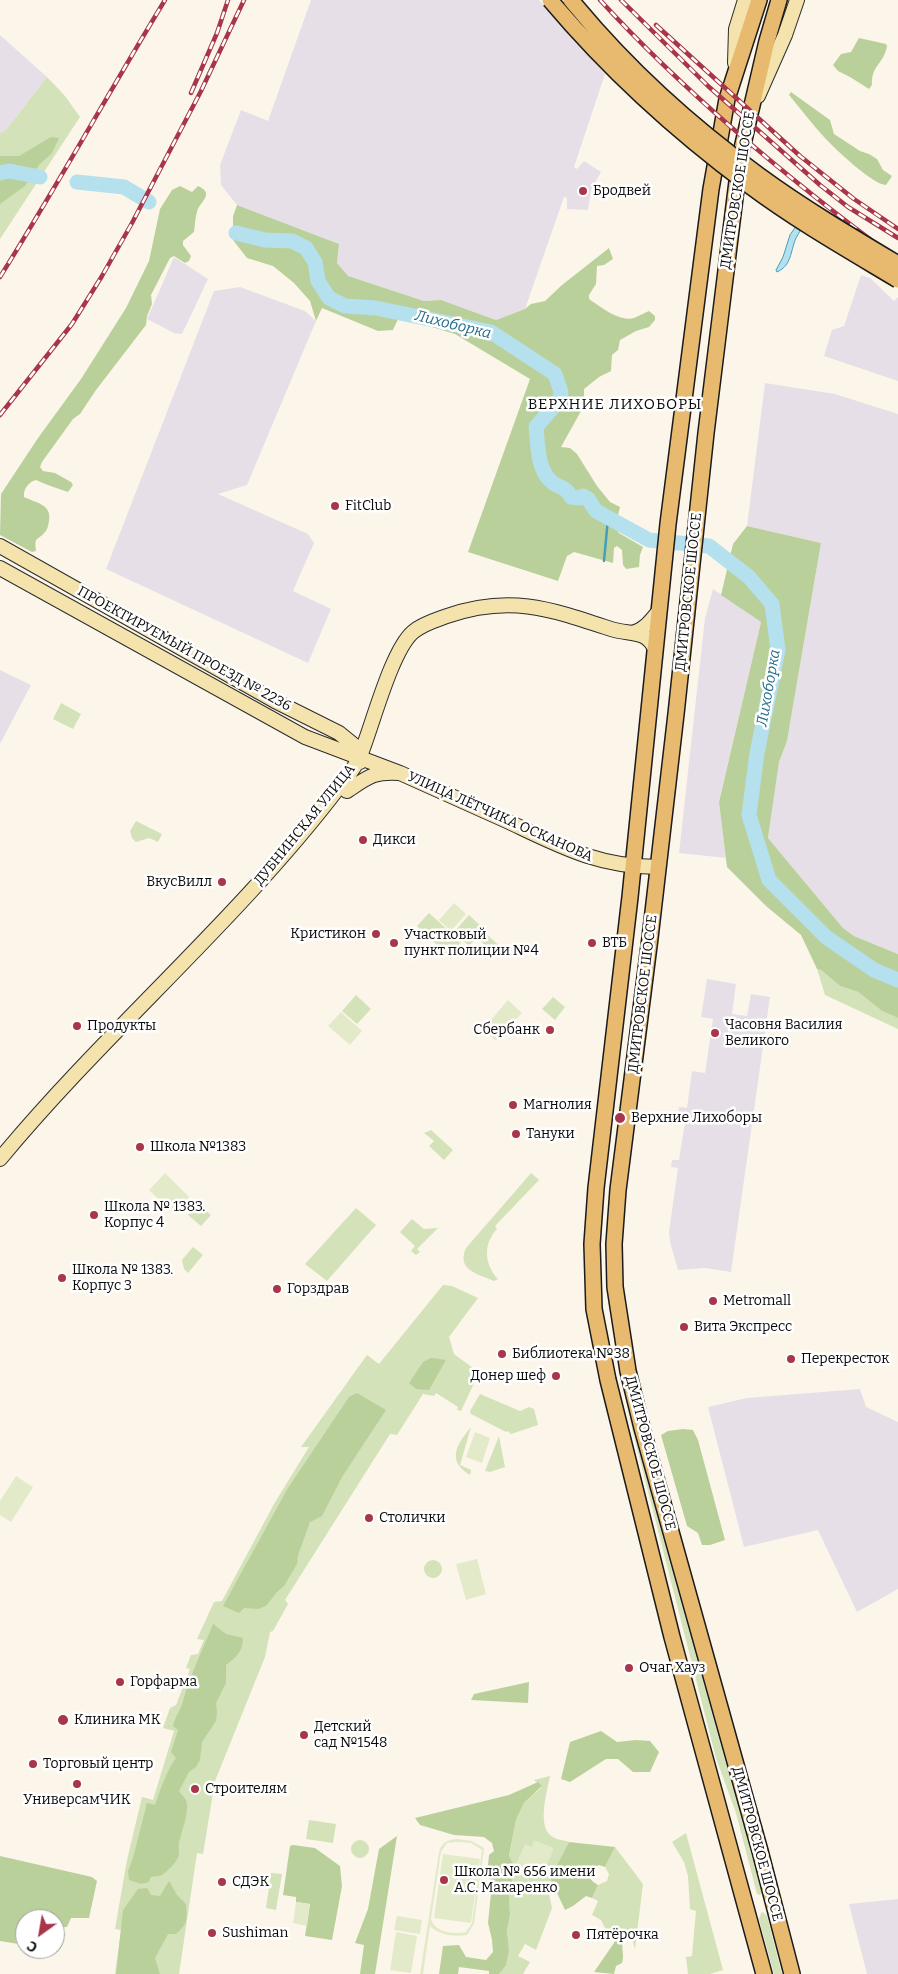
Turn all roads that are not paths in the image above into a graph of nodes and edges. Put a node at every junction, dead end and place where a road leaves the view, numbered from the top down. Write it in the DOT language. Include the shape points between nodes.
graph roads {
  1 [pos="550,0"];
  2 [pos="571,0"];
  3 [pos="745,0"];
  4 [pos="759,0"];
  5 [pos="779,0"];
  6 [pos="797,0"];
  7 [pos="733,80"];
  8 [pos="748,119"];
  9 [pos="898,264"];
  10 [pos="898,280"];
  11 [pos="0,546"];
  12 [pos="0,568"];
  13 [pos="659,611"];
  14 [pos="632,634"];
  15 [pos="655,649"];
  16 [pos="368,730"];
  17 [pos="339,733"];
  18 [pos="325,745"];
  19 [pos="359,759"];
  20 [pos="400,773"];
  21 [pos="343,789"];
  22 [pos="286,852"];
  23 [pos="632,867"];
  24 [pos="658,868"];
  25 [pos="0,1159"];
  26 [pos="764,1974"];
  27 [pos="792,1974"];
  1 -- 10 [label="main road, bridge" via="625,81 675,127 751,187"];
  2 -- 9 [label="main road, bridge" via="635,70 684,115 760,176"];
  3 -- 7 [label="main road" via="736,29"];
  4 -- 7 [label="main road, ДМИТРОВСКОЕ ШОССЕ"];
  5 -- 8 [label="main road, ДМИТРОВСКОЕ ШОССЕ"];
  6 -- 8 [label="main road"];
  7 -- 13 [label="main road, ДМИТРОВСКОЕ ШОССЕ" via="711,189"];
  8 -- 24 [label="main road, ДМИТРОВСКОЕ ШОССЕ" via="724,281"];
  11 -- 17 [label="main road, ПРОЕКТИРУЕМЫЙ ПРОЕЗД № 2236" via="266,696"];
  12 -- 18 [label="main road, ПРОЕКТИРУЕМЫЙ ПРОЕЗД № 2236" via="283,725"];
  13 -- 14 [label="main road" via="648,624"];
  13 -- 15 [label="main road, ДМИТРОВСКОЕ ШОССЕ"];
  14 -- 15 [label="main road, ДУБНИНСКАЯ УЛИЦА" via="649,638"];
  14 -- 16 [label="main road, ДУБНИНСКАЯ УЛИЦА" via="523,605 501,604 442,618 418,629 404,642"];
  15 -- 23 [label="main road, ДМИТРОВСКОЕ ШОССЕ"];
  16 -- 17 [label="main road" via="354,736"];
  16 -- 19 [label="main road, ДУБНИНСКАЯ УЛИЦА"];
  17 -- 19 [label="main road, ПРОЕКТИРУЕМЫЙ ПРОЕЗД № 2236" via="358,751"];
  18 -- 19 [label="main road, ПРОЕКТИРУЕМЫЙ ПРОЕЗД № 2236"];
  18 -- 21 [label="main road" via="343,768"];
  19 -- 20 [label="main road, ПРОЕКТИРУЕМЫЙ ПРОЕЗД № 2236"];
  19 -- 21 [label="main road, УЛИЦА ЛЁТЧИКА ОСКАНОВА" via="357,776"];
  20 -- 21 [label="main road, УЛИЦА ЛЁТЧИКА ОСКАНОВА" via="373,774"];
  20 -- 23 [label="main road, УЛИЦА ЛЁТЧИКА ОСКАНОВА" via="562,847 596,860"];
  21 -- 22 [label="main road, УЛИЦА ЛЁТЧИКА ОСКАНОВА"];
  22 -- 25 [label="main road, ДУБНИНСКАЯ УЛИЦА" via="82,1066"];
  23 -- 24 [label="main road, УЛИЦА ЛЁТЧИКА ОСКАНОВА"];
  23 -- 26 [label="main road, ДМИТРОВСКОЕ ШОССЕ" via="596,1188 592,1244 594,1310 608,1380 672,1637"];
  24 -- 27 [label="main road, ДМИТРОВСКОЕ ШОССЕ" via="618,1190 615,1287 626,1363 642,1428"];
}
